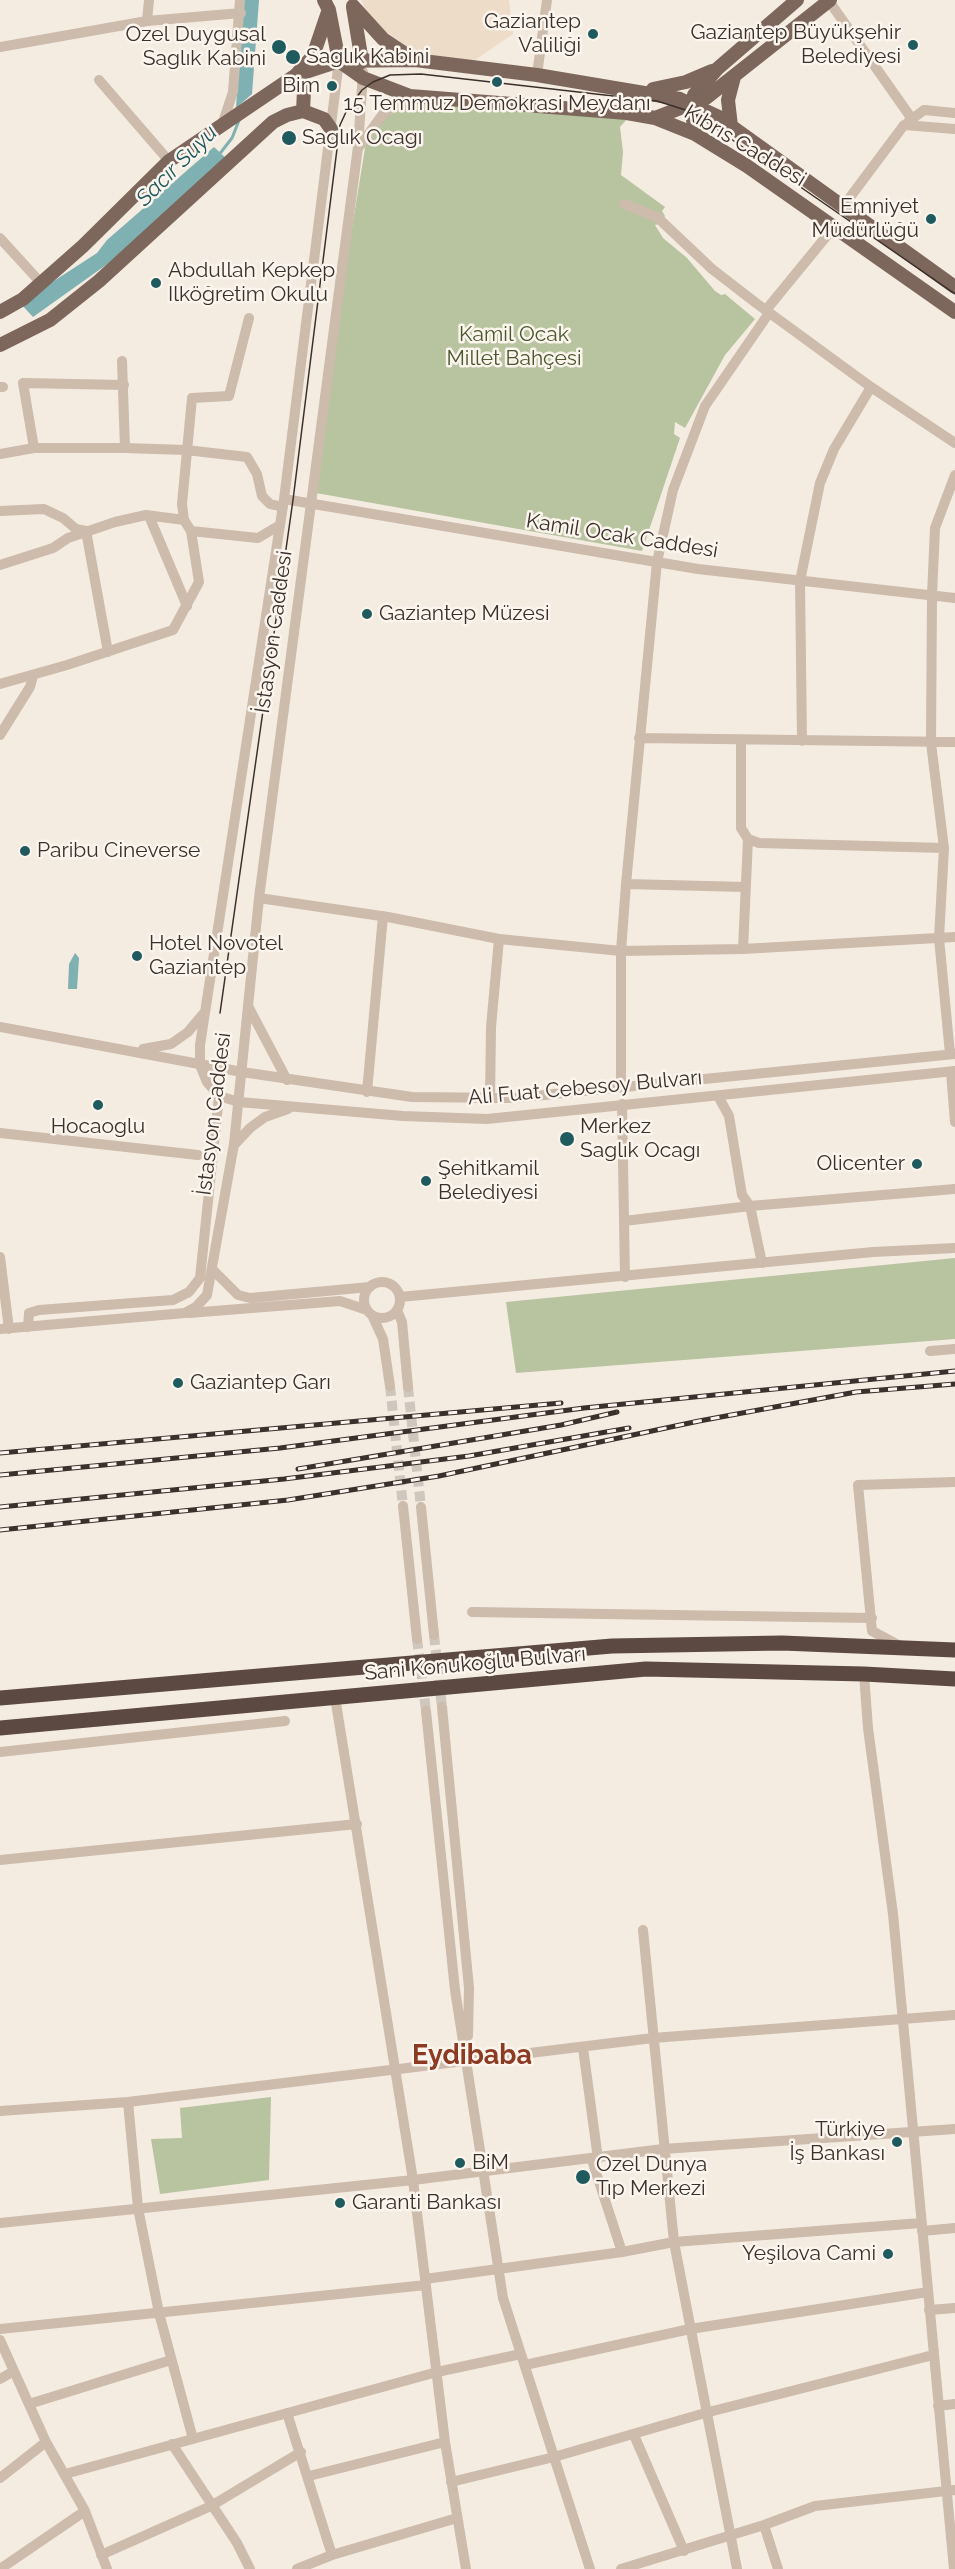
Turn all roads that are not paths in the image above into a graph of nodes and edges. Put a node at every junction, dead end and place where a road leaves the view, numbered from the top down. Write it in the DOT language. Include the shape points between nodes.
graph roads {
  1 [pos="149,0"];
  2 [pos="240,0"];
  3 [pos="547,0"];
  4 [pos="797,0"];
  5 [pos="829,0"];
  6 [pos="351,3"];
  7 [pos="326,5"];
  8 [pos="241,14"];
  9 [pos="147,21"];
  10 [pos="0,47"];
  11 [pos="415,60"];
  12 [pos="339,62"];
  13 [pos="362,62"];
  14 [pos="717,69"];
  15 [pos="296,75"];
  16 [pos="537,75"];
  17 [pos="734,77"];
  18 [pos="363,78"];
  19 [pos="99,80"];
  20 [pos="636,91"];
  21 [pos="410,96"];
  22 [pos="693,104"];
  23 [pos="303,111"];
  24 [pos="955,113"];
  25 [pos="655,118"];
  26 [pos="911,123"];
  27 [pos="222,125"];
  28 [pos="731,126"];
  29 [pos="332,129"];
  30 [pos="955,129"];
  31 [pos="695,134"];
  32 [pos="358,147"];
  33 [pos="169,161"];
  34 [pos="624,204"];
  35 [pos="842,208"];
  36 [pos="834,227"];
  37 [pos="0,238"];
  38 [pos="41,283"];
  39 [pos="955,287"];
  40 [pos="768,311"];
  41 [pos="0,312"];
  42 [pos="955,312"];
  43 [pos="249,318"];
  44 [pos="0,345"];
  45 [pos="122,361"];
  46 [pos="124,385"];
  47 [pos="871,387"];
  48 [pos="955,443"];
  49 [pos="34,448"];
  50 [pos="125,448"];
  51 [pos="186,450"];
  52 [pos="0,454"];
  53 [pos="955,475"];
  54 [pos="313,502"];
  55 [pos="283,503"];
  56 [pos="0,510"];
  57 [pos="149,516"];
  58 [pos="184,520"];
  59 [pos="280,525"];
  60 [pos="86,531"];
  61 [pos="191,531"];
  62 [pos="657,562"];
  63 [pos="0,565"];
  64 [pos="800,581"];
  65 [pos="932,595"];
  66 [pos="955,598"];
  67 [pos="187,606"];
  68 [pos="108,652"];
  69 [pos="33,676"];
  70 [pos="0,684"];
  71 [pos="0,735"];
  72 [pos="639,738"];
  73 [pos="741,740"];
  74 [pos="802,741"];
  75 [pos="955,742"];
  76 [pos="931,743"];
  77 [pos="748,839"];
  78 [pos="944,848"];
  79 [pos="626,884"];
  80 [pos="746,886"];
  81 [pos="259,898"];
  82 [pos="383,916"];
  83 [pos="955,937"];
  84 [pos="939,938"];
  85 [pos="499,939"];
  86 [pos="743,949"];
  87 [pos="621,951"];
  88 [pos="247,1005"];
  89 [pos="207,1007"];
  90 [pos="0,1027"];
  91 [pos="130,1050"];
  92 [pos="953,1054"];
  93 [pos="200,1065"];
  94 [pos="242,1072"];
  95 [pos="953,1072"];
  96 [pos="287,1080"];
  97 [pos="621,1088"];
  98 [pos="367,1092"];
  99 [pos="219,1096"];
  100 [pos="718,1096"];
  101 [pos="490,1099"];
  102 [pos="239,1102"];
  103 [pos="622,1104"];
  104 [pos="294,1107"];
  105 [pos="955,1122"];
  106 [pos="0,1133"];
  107 [pos="234,1144"];
  108 [pos="198,1155"];
  109 [pos="955,1189"];
  110 [pos="750,1206"];
  111 [pos="624,1221"];
  112 [pos="955,1248"];
  113 [pos="0,1257"];
  114 [pos="762,1263"];
  115 [pos="212,1269"];
  116 [pos="625,1277"];
  117 [pos="370,1287"];
  118 [pos="400,1297"];
  119 [pos="397,1310"];
  120 [pos="370,1312"];
  121 [pos="185,1313"];
  122 [pos="28,1327"];
  123 [pos="4,1329"];
  124 [pos="955,1349"];
  125 [pos="930,1351"];
  126 [pos="390,1386"];
  127 [pos="408,1387"];
  128 [pos="955,1482"];
  129 [pos="403,1506"];
  130 [pos="421,1507"];
  131 [pos="472,1612"];
  132 [pos="872,1618"];
  133 [pos="435,1635"];
  134 [pos="417,1639"];
  135 [pos="903,1648"];
  136 [pos="955,1650"];
  137 [pos="864,1674"];
  138 [pos="955,1679"];
  139 [pos="336,1697"];
  140 [pos="0,1698"];
  141 [pos="442,1707"];
  142 [pos="426,1711"];
  143 [pos="285,1721"];
  144 [pos="0,1728"];
  145 [pos="0,1752"];
  146 [pos="357,1824"];
  147 [pos="0,1860"];
  148 [pos="643,1930"];
  149 [pos="955,2014"];
  150 [pos="903,2017"];
  151 [pos="653,2038"];
  152 [pos="583,2048"];
  153 [pos="468,2060"];
  154 [pos="396,2069"];
  155 [pos="128,2102"];
  156 [pos="0,2111"];
  157 [pos="955,2129"];
  158 [pos="913,2132"];
  159 [pos="663,2149"];
  160 [pos="595,2160"];
  161 [pos="482,2172"];
  162 [pos="413,2180"];
  163 [pos="138,2208"];
  164 [pos="0,2223"];
  165 [pos="922,2227"];
  166 [pos="955,2228"];
  167 [pos="674,2242"];
  168 [pos="622,2252"];
  169 [pos="499,2271"];
  170 [pos="426,2282"];
  171 [pos="928,2292"];
  172 [pos="955,2308"];
  173 [pos="929,2310"];
  174 [pos="159,2313"];
  175 [pos="0,2329"];
  176 [pos="690,2329"];
  177 [pos="0,2340"];
  178 [pos="933,2355"];
  179 [pos="523,2359"];
  180 [pos="171,2360"];
  181 [pos="14,2370"];
  182 [pos="437,2372"];
  183 [pos="0,2379"];
  184 [pos="29,2404"];
  185 [pos="955,2404"];
  186 [pos="938,2406"];
  187 [pos="287,2413"];
  188 [pos="705,2413"];
  189 [pos="634,2435"];
  190 [pos="193,2439"];
  191 [pos="46,2442"];
  192 [pos="445,2442"];
  193 [pos="172,2444"];
  194 [pos="301,2452"];
  195 [pos="554,2457"];
  196 [pos="65,2474"];
  197 [pos="309,2476"];
  198 [pos="0,2478"];
  199 [pos="452,2482"];
  200 [pos="950,2491"];
  201 [pos="211,2506"];
  202 [pos="85,2511"];
  203 [pos="457,2518"];
  204 [pos="764,2525"];
  205 [pos="730,2535"];
  206 [pos="684,2551"];
  207 [pos="101,2555"];
  208 [pos="332,2555"];
  209 [pos="0,2569"];
  210 [pos="107,2569"];
  211 [pos="250,2569"];
  212 [pos="297,2569"];
  213 [pos="466,2569"];
  214 [pos="590,2569"];
  215 [pos="621,2569"];
  216 [pos="737,2569"];
  217 [pos="778,2569"];
  218 [pos="954,2569"];
  1 -- 9 [label="street"];
  2 -- 8 [label="street"];
  3 -- 16 [label="street"];
  4 -- 14 [label="main road"];
  5 -- 17 [label="main road"];
  5 -- 26 [label="street"];
  6 -- 11 [label="main road" via="383,39"];
  6 -- 13 [label="main road, İstasyon Caddesi"];
  7 -- 12 [label="main road"];
  7 -- 15 [label="main road" via="313,56"];
  8 -- 9 [label="street"];
  8 -- 27 [label="street" via="233,92"];
  9 -- 10 [label="street"];
  11 -- 13 [label="main road"];
  11 -- 16 [label="main road"];
  12 -- 13 [label="main road"];
  12 -- 15 [label="main road"];
  12 -- 18 [label="main road, Kıbrıs Caddesi"];
  12 -- 29 [label="street, İstasyon Caddesi"];
  13 -- 18 [label="street, İstasyon Caddesi"];
  14 -- 20 [label="main road" via="670,86"];
  14 -- 22 [label="main road" via="694,95"];
  15 -- 23 [label="main road" via="304,90"];
  15 -- 27 [label="main road"];
  16 -- 20 [label="main road"];
  17 -- 22 [label="main road"];
  17 -- 28 [label="main road" via="728,100"];
  18 -- 21 [label="main road, Kıbrıs Caddesi"];
  18 -- 32 [label="street, İstasyon Caddesi"];
  19 -- 33 [label="street"];
  20 -- 22 [label="main road" via="668,95"];
  21 -- 25 [label="main road, Kıbrıs Caddesi"];
  21 -- 32 [label="street" via="383,114"];
  22 -- 25 [label="main road"];
  22 -- 28 [label="main road"];
  22 -- 31 [label="main road"];
  23 -- 29 [label="main road" via="324,119"];
  23 -- 44 [label="main road" via="273,122 99,281 50,320"];
  24 -- 26 [label="street" via="924,110"];
  25 -- 31 [label="main road, Kıbrıs Caddesi"];
  26 -- 30 [label="street"];
  26 -- 35 [label="street"];
  27 -- 33 [label="main road"];
  28 -- 35 [label="main road"];
  29 -- 55 [label="street, İstasyon Caddesi"];
  31 -- 36 [label="main road, Kıbrıs Caddesi"];
  32 -- 54 [label="street, İstasyon Caddesi"];
  33 -- 38 [label="main road"];
  34 -- 40 [label="street" via="657,217 712,269"];
  35 -- 39 [label="main road"];
  36 -- 40 [label="street"];
  36 -- 42 [label="main road, Kıbrıs Caddesi"];
  37 -- 38 [label="street"];
  38 -- 41 [label="main road"];
  40 -- 47 [label="street"];
  40 -- 62 [label="street" via="705,406 673,490"];
  43 -- 51 [label="street" via="229,396 192,398"];
  45 -- 46 [label="street"];
  46 -- 49 [label="street" via="23,383"];
  46 -- 50 [label="street"];
  47 -- 48 [label="street"];
  47 -- 64 [label="street" via="834,449 820,483"];
  49 -- 50 [label="street"];
  49 -- 52 [label="street"];
  50 -- 51 [label="street"];
  51 -- 55 [label="street" via="247,457 257,474 262,496 270,504"];
  51 -- 58 [label="street"];
  53 -- 65 [label="street" via="935,528"];
  54 -- 55 [label="street, Kamil Ocak Caddesi"];
  54 -- 62 [label="street, Kamil Ocak Caddesi"];
  54 -- 81 [label="street, İstasyon Caddesi"];
  55 -- 59 [label="street, İstasyon Caddesi"];
  56 -- 60 [label="street" via="44,508 76,529"];
  57 -- 58 [label="street"];
  57 -- 60 [label="street"];
  57 -- 67 [label="street"];
  58 -- 61 [label="street"];
  59 -- 61 [label="street" via="258,538"];
  59 -- 89 [label="street, İstasyon Caddesi"];
  60 -- 63 [label="street" via="53,548"];
  60 -- 68 [label="street"];
  61 -- 67 [label="street" via="199,582"];
  62 -- 64 [label="street, Kamil Ocak Caddesi"];
  62 -- 72 [label="street"];
  64 -- 65 [label="street, Kamil Ocak Caddesi"];
  64 -- 74 [label="street"];
  65 -- 66 [label="street, Kamil Ocak Caddesi"];
  65 -- 76 [label="street"];
  67 -- 68 [label="street" via="173,630"];
  68 -- 69 [label="street"];
  69 -- 70 [label="street"];
  69 -- 71 [label="street"];
  72 -- 73 [label="street"];
  72 -- 79 [label="street"];
  73 -- 74 [label="street"];
  73 -- 77 [label="street" via="741,828"];
  74 -- 76 [label="street"];
  75 -- 76 [label="street"];
  76 -- 78 [label="street"];
  77 -- 78 [label="street" via="759,843"];
  77 -- 80 [label="street"];
  78 -- 84 [label="street"];
  79 -- 80 [label="street"];
  79 -- 87 [label="street"];
  80 -- 86 [label="street"];
  81 -- 82 [label="street"];
  81 -- 88 [label="street, İstasyon Caddesi"];
  82 -- 85 [label="street"];
  82 -- 98 [label="street"];
  83 -- 84 [label="street"];
  84 -- 86 [label="street"];
  84 -- 92 [label="street"];
  85 -- 87 [label="street"];
  85 -- 101 [label="street" via="491,1027"];
  86 -- 87 [label="street"];
  87 -- 97 [label="street"];
  88 -- 94 [label="street, İstasyon Caddesi"];
  88 -- 96 [label="street"];
  89 -- 91 [label="street" via="188,1032 171,1044"];
  89 -- 93 [label="street, İstasyon Caddesi"];
  90 -- 91 [label="street"];
  91 -- 93 [label="street"];
  92 -- 97 [label="street"];
  93 -- 94 [label="street"];
  93 -- 99 [label="street, İstasyon Caddesi"];
  94 -- 96 [label="street"];
  94 -- 102 [label="street, İstasyon Caddesi"];
  95 -- 100 [label="street, Ali Fuat Cebesoy Bulvarı"];
  95 -- 105 [label="street"];
  96 -- 98 [label="street"];
  97 -- 101 [label="street"];
  98 -- 101 [label="street" via="412,1098"];
  99 -- 102 [label="street, Ali Fuat Cebesoy Bulvarı"];
  99 -- 122 [label="street" via="200,1278 189,1292 172,1300 39,1310 29,1313"];
  100 -- 103 [label="street, Ali Fuat Cebesoy Bulvarı"];
  100 -- 110 [label="street" via="729,1116 742,1195"];
  102 -- 104 [label="street, Ali Fuat Cebesoy Bulvarı"];
  102 -- 107 [label="street, İstasyon Caddesi"];
  103 -- 104 [label="street, Ali Fuat Cebesoy Bulvarı" via="487,1119"];
  103 -- 111 [label="street"];
  104 -- 107 [label="street" via="265,1118"];
  106 -- 108 [label="street"];
  107 -- 115 [label="street, İstasyon Caddesi"];
  109 -- 110 [label="street"];
  110 -- 111 [label="street"];
  110 -- 114 [label="street"];
  111 -- 116 [label="street"];
  112 -- 114 [label="street"];
  113 -- 123 [label="street"];
  114 -- 116 [label="street"];
  115 -- 117 [label="street" via="238,1296 250,1298"];
  115 -- 121 [label="street, İstasyon Caddesi" via="207,1296"];
  116 -- 118 [label="street"];
  117 -- 118 [label="street" via="386,1282 396,1288"];
  117 -- 120 [label="street" via="364,1297"];
  118 -- 119 [label="street"];
  119 -- 120 [label="street" via="388,1317"];
  119 -- 127 [label="street" via="402,1322"];
  120 -- 121 [label="street" via="357,1304 340,1301"];
  120 -- 126 [label="street" via="383,1339"];
  121 -- 122 [label="street"];
  122 -- 123 [label="street"];
  124 -- 125 [label="street"];
  128 -- 132 [label="street" via="858,1485"];
  129 -- 134 [label="street"];
  130 -- 133 [label="street"];
  131 -- 132 [label="street"];
  132 -- 135 [label="street" via="872,1631"];
  135 -- 136 [label="highway, Sani Konukoğlu Bulvarı"];
  135 -- 140 [label="highway, Sani Konukoğlu Bulvarı" via="782,1643 612,1646"];
  137 -- 138 [label="highway, Sani Konukoğlu Bulvarı"];
  137 -- 139 [label="highway, Sani Konukoğlu Bulvarı" via="646,1669"];
  137 -- 150 [label="street"];
  139 -- 144 [label="highway, Sani Konukoğlu Bulvarı"];
  139 -- 146 [label="street"];
  141 -- 153 [label="street" via="469,1988"];
  142 -- 153 [label="street" via="455,1990"];
  143 -- 145 [label="street"];
  146 -- 147 [label="street"];
  146 -- 154 [label="street"];
  148 -- 151 [label="street"];
  149 -- 150 [label="street"];
  150 -- 151 [label="street"];
  150 -- 158 [label="street"];
  151 -- 152 [label="street"];
  151 -- 159 [label="street"];
  152 -- 153 [label="street"];
  152 -- 160 [label="street"];
  153 -- 154 [label="street"];
  153 -- 161 [label="street"];
  154 -- 155 [label="street"];
  154 -- 162 [label="street"];
  155 -- 156 [label="street"];
  155 -- 163 [label="street"];
  157 -- 158 [label="street"];
  158 -- 159 [label="street"];
  158 -- 165 [label="street"];
  159 -- 160 [label="street"];
  159 -- 167 [label="street"];
  160 -- 161 [label="street"];
  160 -- 168 [label="street"];
  161 -- 162 [label="street"];
  161 -- 169 [label="street"];
  162 -- 163 [label="street"];
  162 -- 170 [label="street"];
  163 -- 164 [label="street"];
  163 -- 174 [label="street"];
  165 -- 166 [label="street"];
  165 -- 167 [label="street"];
  165 -- 171 [label="street"];
  167 -- 168 [label="street"];
  167 -- 176 [label="street"];
  168 -- 169 [label="street"];
  169 -- 170 [label="street"];
  169 -- 179 [label="street" via="503,2298"];
  170 -- 174 [label="street"];
  170 -- 182 [label="street"];
  171 -- 173 [label="street"];
  171 -- 176 [label="street"];
  172 -- 173 [label="street"];
  173 -- 178 [label="street"];
  174 -- 175 [label="street"];
  174 -- 180 [label="street"];
  176 -- 179 [label="street"];
  176 -- 188 [label="street"];
  177 -- 181 [label="street"];
  178 -- 186 [label="street"];
  178 -- 188 [label="street"];
  179 -- 182 [label="street"];
  179 -- 195 [label="street"];
  180 -- 184 [label="street"];
  180 -- 190 [label="street"];
  181 -- 183 [label="street"];
  181 -- 184 [label="street"];
  182 -- 187 [label="street"];
  182 -- 192 [label="street"];
  184 -- 191 [label="street"];
  185 -- 186 [label="street"];
  186 -- 200 [label="street"];
  187 -- 190 [label="street"];
  187 -- 194 [label="street"];
  188 -- 189 [label="street"];
  188 -- 205 [label="street"];
  189 -- 195 [label="street"];
  189 -- 206 [label="street"];
  190 -- 193 [label="street"];
  191 -- 196 [label="street"];
  191 -- 198 [label="street"];
  192 -- 197 [label="street"];
  192 -- 199 [label="street"];
  193 -- 196 [label="street"];
  193 -- 201 [label="street"];
  194 -- 197 [label="street"];
  194 -- 201 [label="street"];
  195 -- 199 [label="street"];
  195 -- 214 [label="street"];
  196 -- 202 [label="street"];
  197 -- 208 [label="street"];
  199 -- 203 [label="street"];
  200 -- 204 [label="street" via="815,2506"];
  200 -- 218 [label="street"];
  201 -- 207 [label="street"];
  201 -- 211 [label="street"];
  202 -- 207 [label="street"];
  202 -- 209 [label="street"];
  203 -- 208 [label="street"];
  203 -- 213 [label="street"];
  204 -- 205 [label="street"];
  204 -- 217 [label="street"];
  205 -- 206 [label="street"];
  205 -- 216 [label="street"];
  206 -- 215 [label="street"];
  207 -- 210 [label="street"];
  208 -- 212 [label="street"];
}
